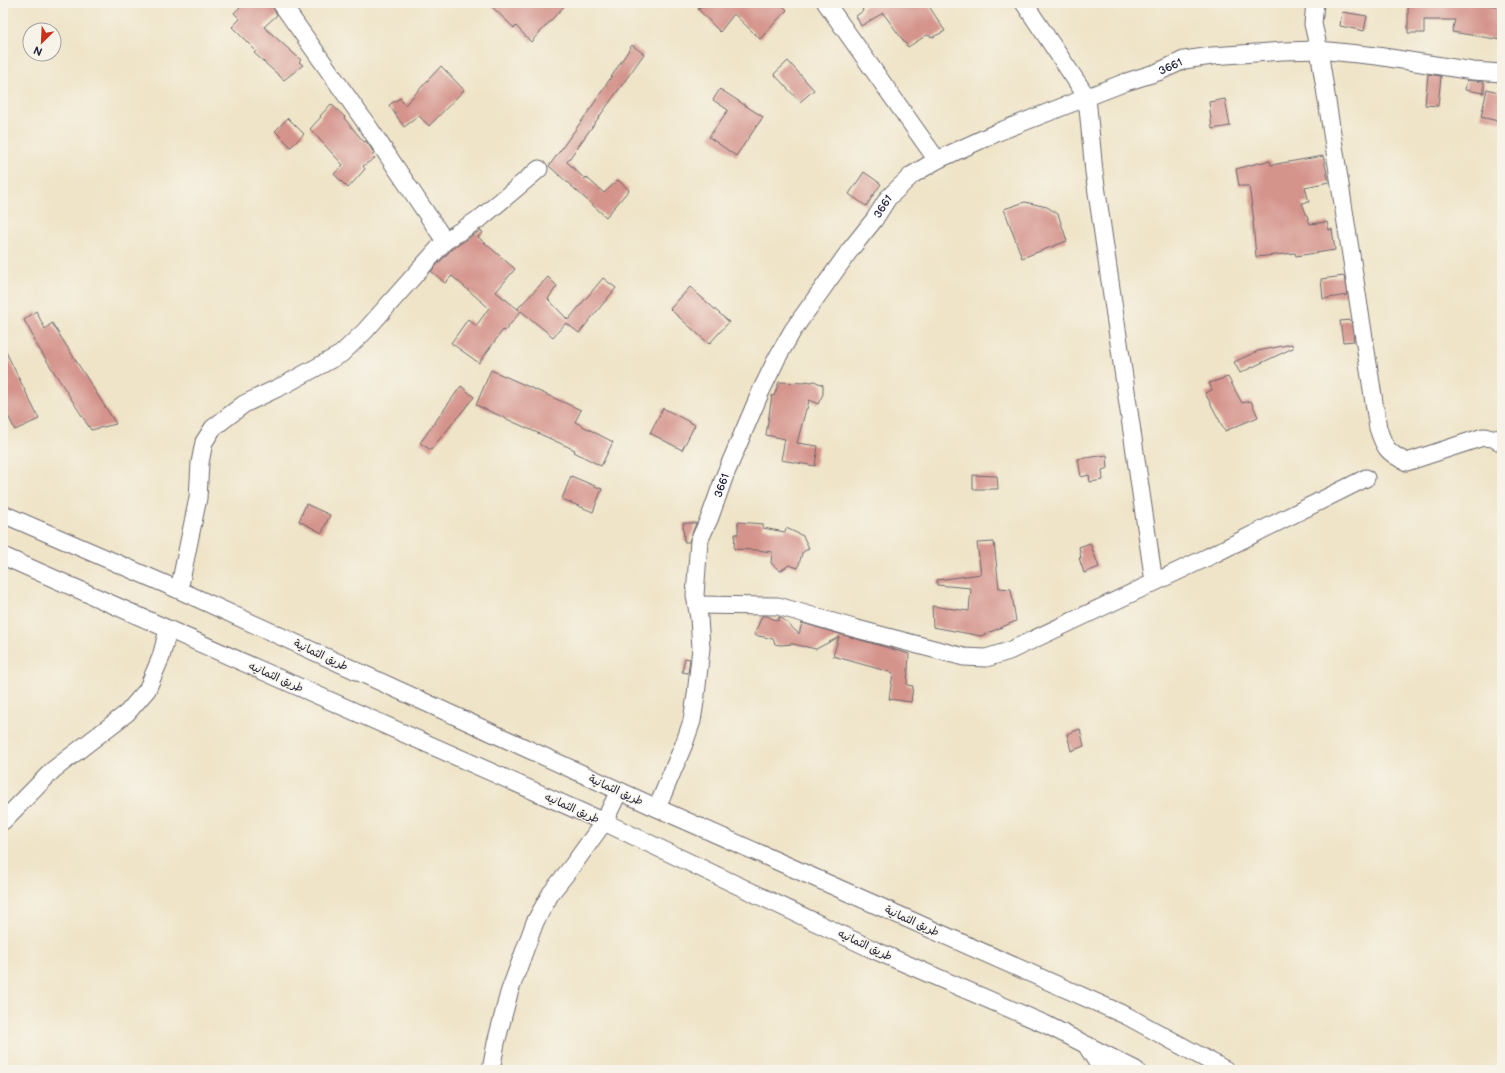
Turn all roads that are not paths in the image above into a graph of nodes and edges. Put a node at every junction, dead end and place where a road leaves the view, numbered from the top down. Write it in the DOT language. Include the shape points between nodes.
graph roads {
  1 [pos="281,3"];
  2 [pos="826,3"];
  3 [pos="1024,3"];
  4 [pos="1315,3"];
  5 [pos="1319,50"];
  6 [pos="1502,73"];
  7 [pos="1088,98"];
  8 [pos="937,160"];
  9 [pos="539,169"];
  10 [pos="445,241"];
  11 [pos="1502,443"];
  12 [pos="1366,478"];
  13 [pos="3,514"];
  14 [pos="3,556"];
  15 [pos="1154,582"];
  16 [pos="179,590"];
  17 [pos="697,605"];
  18 [pos="168,630"];
  19 [pos="619,791"];
  20 [pos="657,808"];
  21 [pos="3,821"];
  22 [pos="604,822"];
  23 [pos="1086,1044"];
  24 [pos="491,1070"];
  25 [pos="1102,1070"];
  26 [pos="1136,1070"];
  27 [pos="1226,1070"];
  1 -- 10 [label="street"];
  2 -- 8 [label="street"];
  3 -- 7 [label="street"];
  4 -- 5 [label="street" via="1313,24"];
  5 -- 6 [label="street, 3661"];
  5 -- 7 [label="street, 3661" via="1184,60"];
  5 -- 11 [label="street" via="1377,420 1384,446 1396,457 1407,462 1484,437"];
  7 -- 8 [label="street, 3661" via="998,132"];
  7 -- 15 [label="street" via="1094,172"];
  8 -- 17 [label="street, 3661" via="912,175 888,198 802,317 777,358 725,474 699,541 695,596"];
  9 -- 10 [label="street" via="482,217"];
  10 -- 16 [label="street" via="365,331 340,354 244,404 213,428 204,442 198,498"];
  12 -- 15 [label="street"];
  13 -- 16 [label="street, طريق الثمانية"];
  14 -- 18 [label="street, طريق الثمانيه"];
  15 -- 17 [label="street" via="1009,651 986,658 964,657 778,606"];
  16 -- 19 [label="street, طريق الثمانية"];
  17 -- 20 [label="street, 3661" via="701,648 692,720"];
  18 -- 21 [label="street" via="161,657 147,690 127,713 53,770"];
  18 -- 22 [label="street, طريق الثمانيه"];
  19 -- 20 [label="street, طريق الثمانية"];
  19 -- 22 [label="street"];
  20 -- 27 [label="street, طريق الثمانية" via="1127,1016"];
  22 -- 23 [label="street, طريق الثمانيه" via="874,950 1046,1024"];
  22 -- 24 [label="street" via="551,893 535,922 509,993"];
  23 -- 25 [label="street"];
  23 -- 26 [label="street, طريق الثمانيه"];
}
